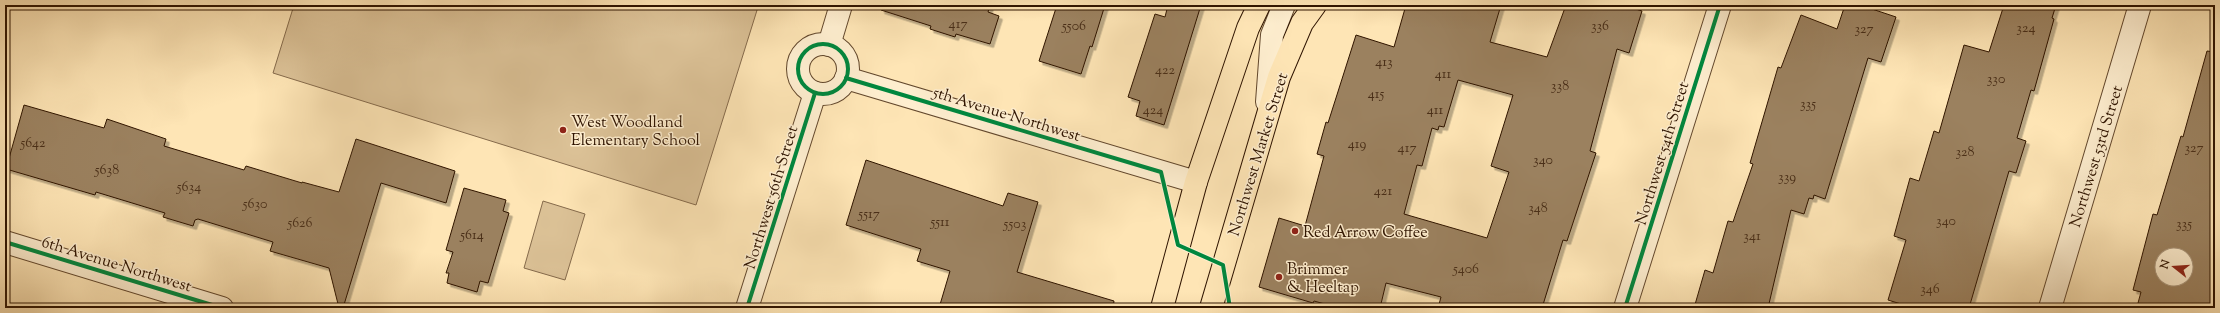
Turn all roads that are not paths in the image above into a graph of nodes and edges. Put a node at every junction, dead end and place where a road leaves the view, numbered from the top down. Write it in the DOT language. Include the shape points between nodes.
graph roads {
  1 [pos="841,5"];
  2 [pos="1255,5"];
  3 [pos="1259,5"];
  4 [pos="1284,5"];
  5 [pos="1315,5"];
  6 [pos="1720,5"];
  7 [pos="2140,5"];
  8 [pos="1248,28"];
  9 [pos="828,45"];
  10 [pos="846,78"];
  11 [pos="815,93"];
  12 [pos="1266,119"];
  13 [pos="1196,182"];
  14 [pos="5,242"];
  15 [pos="222,308"];
  16 [pos="748,308"];
  17 [pos="1162,308"];
  18 [pos="1211,308"];
  19 [pos="1625,308"];
  20 [pos="2050,308"];
  1 -- 9 [label="street"];
  2 -- 8 [label="street"];
  3 -- 8 [label="main road"];
  4 -- 12 [label="street" via="1272,35"];
  5 -- 12 [label="main road, Northwest Market Street" via="1302,23 1279,77"];
  6 -- 19 [label="street, Northwest 54th Street"];
  7 -- 20 [label="street, Northwest 53rd Street"];
  8 -- 13 [label="main road"];
  9 -- 10 [label="street" via="844,56 848,71"];
  9 -- 11 [label="street" via="818,45 806,51 800,58 798,66 802,83 806,89"];
  10 -- 11 [label="street" via="829,94"];
  10 -- 13 [label="street, 5th Avenue Northwest"];
  11 -- 16 [label="street, Northwest 56th Street"];
  12 -- 18 [label="main road, Northwest Market Street"];
  13 -- 17 [label="main road"];
  14 -- 15 [label="street, 6th Avenue Northwest"];
}
